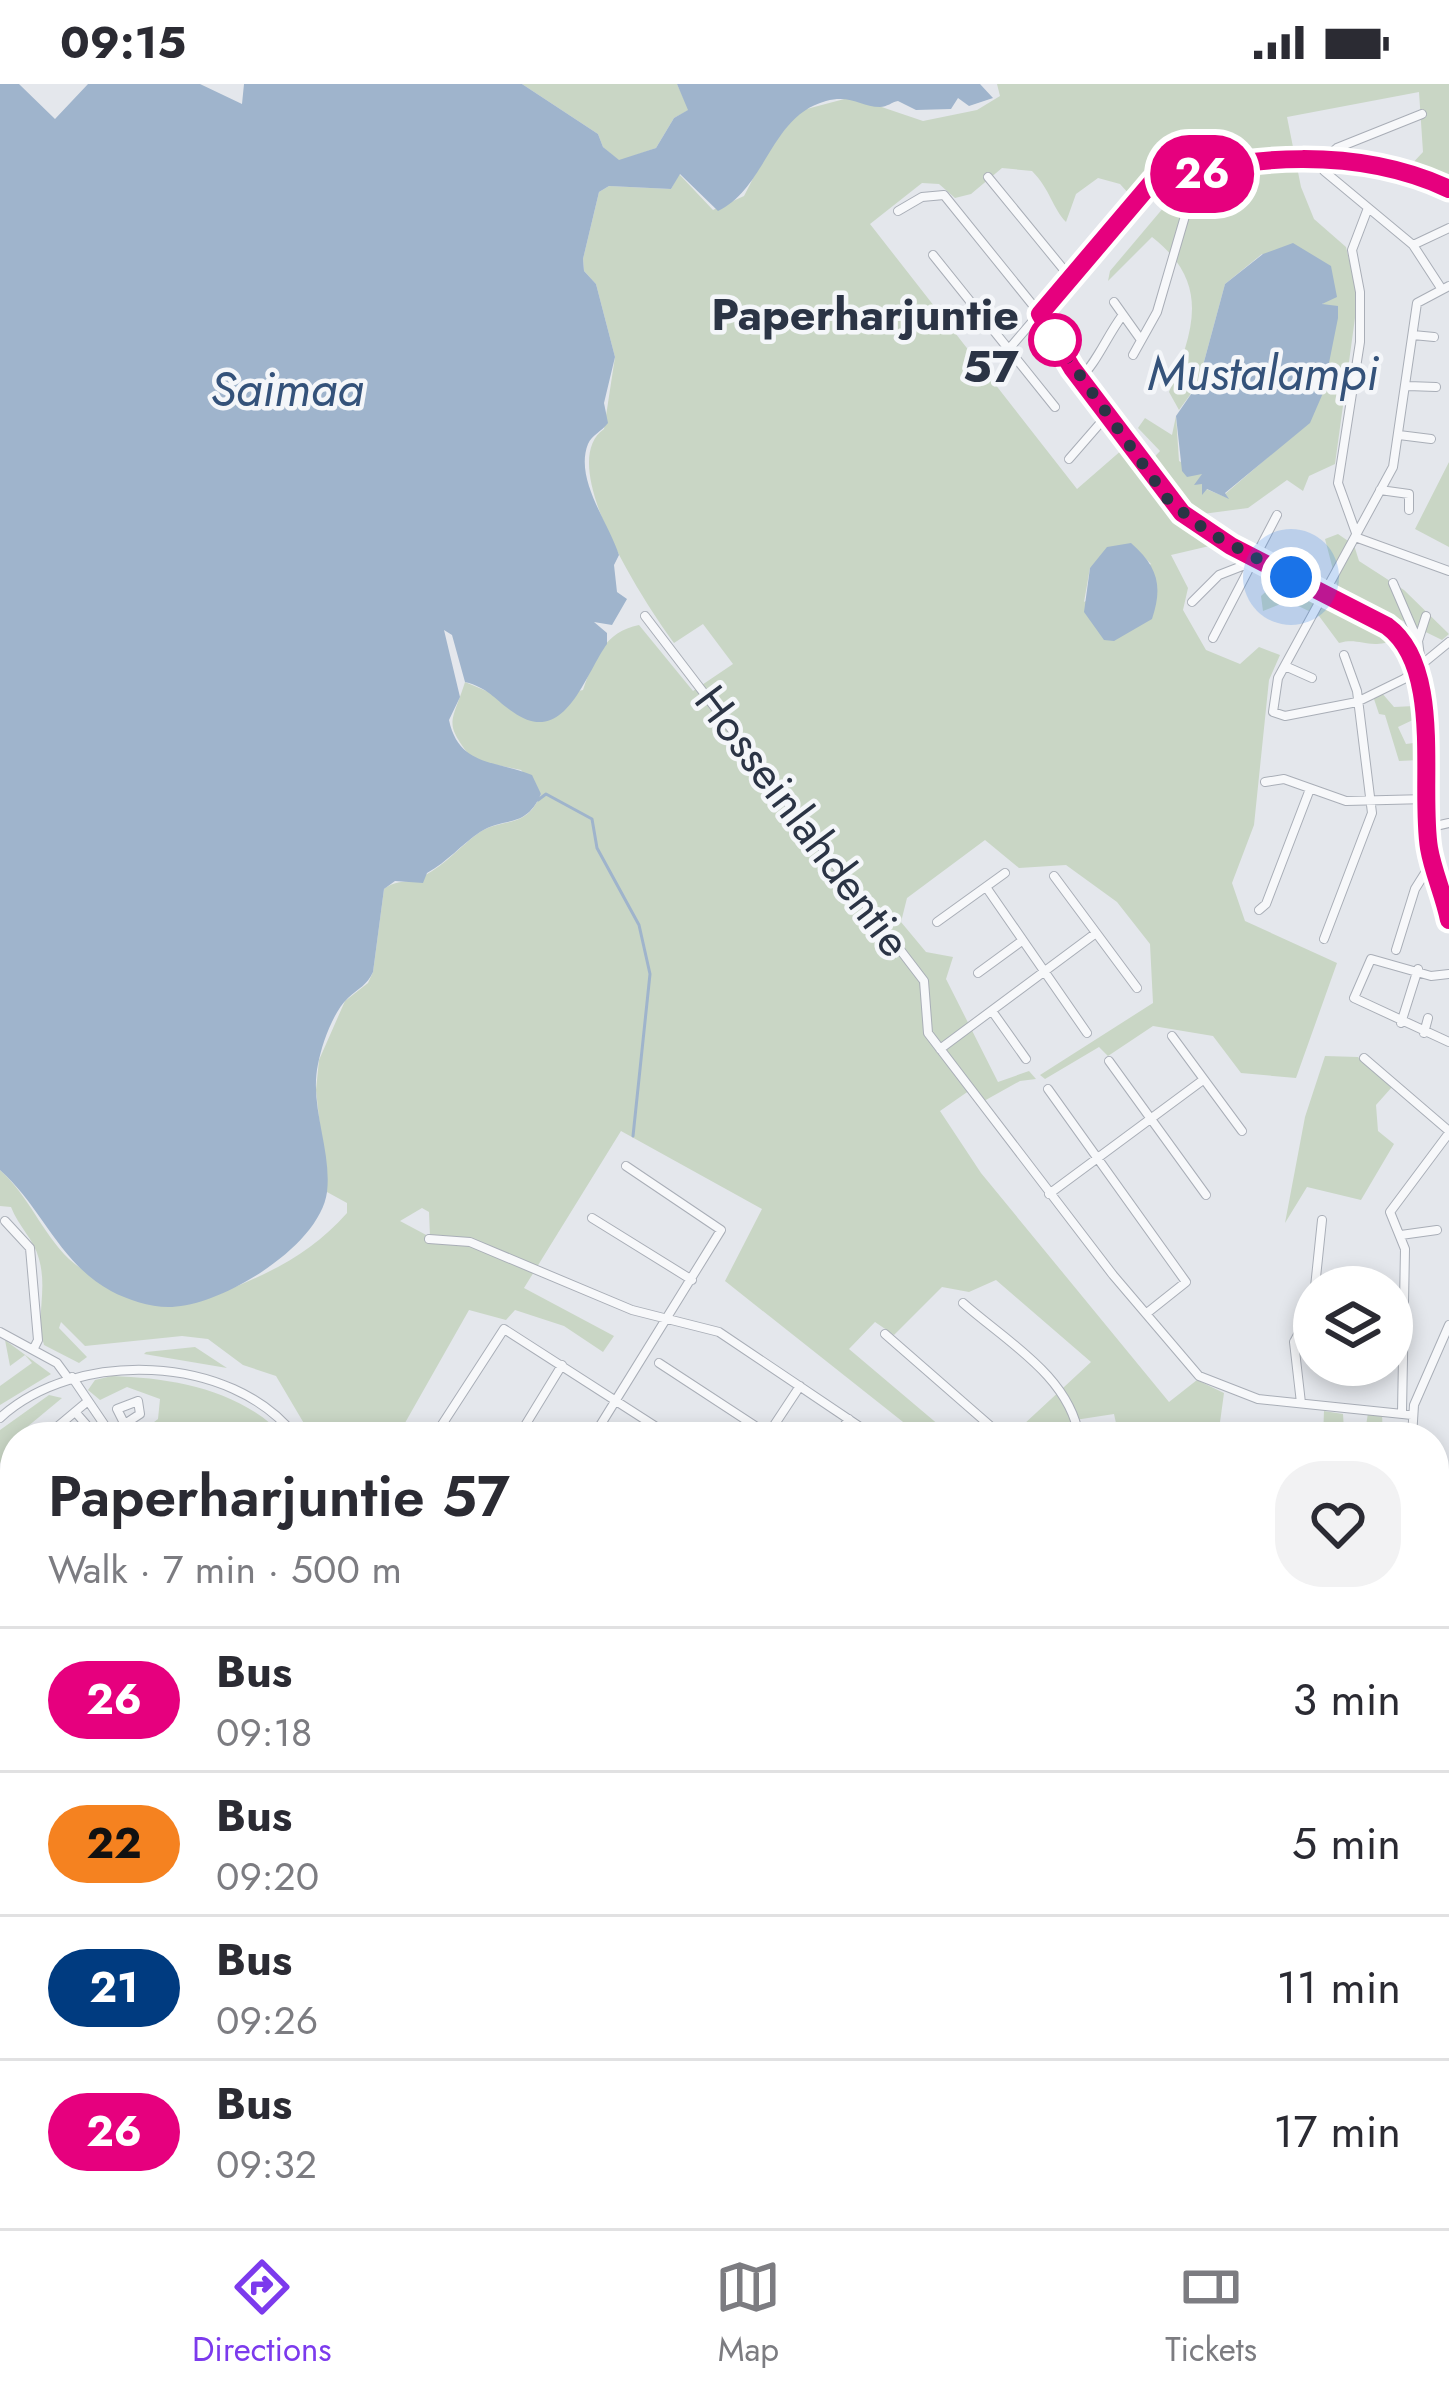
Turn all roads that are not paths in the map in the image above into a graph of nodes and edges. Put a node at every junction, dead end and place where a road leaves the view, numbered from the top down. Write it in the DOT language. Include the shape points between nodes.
graph roads {
  1 [pos="1422,114"];
  2 [pos="1325,158"];
  3 [pos="1197,175"];
  4 [pos="988,177"];
  5 [pos="1449,189"];
  6 [pos="1368,208"];
  7 [pos="898,211"];
  8 [pos="1449,228"];
  9 [pos="1413,245"];
  10 [pos="933,255"];
  11 [pos="1069,276"];
  12 [pos="1445,287"];
  13 [pos="1114,302"];
  14 [pos="1040,314"];
  15 [pos="1122,316"];
  16 [pos="1413,335"];
  17 [pos="1434,337"];
  18 [pos="1141,340"];
  19 [pos="1008,350"];
  20 [pos="1133,355"];
  21 [pos="1080,378"];
  22 [pos="1408,386"];
  23 [pos="1436,387"];
  24 [pos="1055,407"];
  25 [pos="1109,413"];
  26 [pos="1399,435"];
  27 [pos="1431,439"];
  28 [pos="1069,459"];
  29 [pos="1380,490"];
  30 [pos="1409,510"];
  31 [pos="1277,515"];
  32 [pos="1355,535"];
  33 [pos="1257,560"];
  34 [pos="1449,571"];
  35 [pos="1393,584"];
  36 [pos="1324,594"];
  37 [pos="1192,602"];
  38 [pos="645,616"];
  39 [pos="1426,616"];
  40 [pos="1213,638"];
  41 [pos="1418,641"];
  42 [pos="1449,641"];
  43 [pos="1344,656"];
  44 [pos="1285,666"];
  45 [pos="1418,666"];
  46 [pos="1312,678"];
  47 [pos="1357,702"];
  48 [pos="1264,782"];
  49 [pos="1310,789"];
  50 [pos="1426,799"];
  51 [pos="1370,801"];
  52 [pos="1388,802"];
  53 [pos="1372,813"];
  54 [pos="1449,824"];
  55 [pos="1427,828"];
  56 [pos="1432,862"];
  57 [pos="1005,873"];
  58 [pos="1054,876"];
  59 [pos="986,887"];
  60 [pos="1258,910"];
  61 [pos="1449,920"];
  62 [pos="938,922"];
  63 [pos="1096,933"];
  64 [pos="1324,939"];
  65 [pos="1019,943"];
  66 [pos="1396,950"];
  67 [pos="1418,969"];
  68 [pos="978,973"];
  69 [pos="1043,973"];
  70 [pos="1449,974"];
  71 [pos="1137,988"];
  72 [pos="992,1011"];
  73 [pos="1428,1018"];
  74 [pos="1401,1023"];
  75 [pos="1087,1033"];
  76 [pos="1424,1033"];
  77 [pos="1172,1036"];
  78 [pos="1449,1042"];
  79 [pos="940,1049"];
  80 [pos="1364,1058"];
  81 [pos="1026,1059"];
  82 [pos="1109,1061"];
  83 [pos="1203,1080"];
  84 [pos="1048,1089"];
  85 [pos="1150,1119"];
  86 [pos="1242,1131"];
  87 [pos="1449,1132"];
  88 [pos="1098,1158"];
  89 [pos="626,1166"];
  90 [pos="1049,1194"];
  91 [pos="1207,1195"];
  92 [pos="592,1218"];
  93 [pos="1322,1220"];
  94 [pos="4,1221"];
  95 [pos="1437,1230"];
  96 [pos="1401,1235"];
  97 [pos="430,1239"];
  98 [pos="1318,1266"];
  99 [pos="1400,1266"];
  100 [pos="692,1280"];
  101 [pos="963,1303"];
  102 [pos="1147,1313"];
  103 [pos="665,1322"];
  104 [pos="1449,1325"];
  105 [pos="0,1332"];
  106 [pos="885,1334"];
  107 [pos="33,1350"];
  108 [pos="658,1363"];
  109 [pos="562,1365"];
  110 [pos="70,1378"];
  111 [pos="800,1386"];
  112 [pos="1299,1386"];
  113 [pos="1403,1386"];
  114 [pos="616,1399"];
  115 [pos="88,1401"];
  116 [pos="1301,1403"];
  117 [pos="1407,1413"];
  118 [pos="77,1414"];
  119 [pos="0,1418"];
  120 [pos="849,1419"];
  121 [pos="66,1422"];
  122 [pos="84,1422"];
  123 [pos="103,1422"];
  124 [pos="281,1422"];
  125 [pos="444,1422"];
  126 [pos="527,1422"];
  127 [pos="602,1422"];
  128 [pos="645,1422"];
  129 [pos="748,1422"];
  130 [pos="778,1422"];
  131 [pos="847,1422"];
  132 [pos="853,1422"];
  133 [pos="986,1422"];
  134 [pos="1075,1422"];
  135 [pos="1409,1422"];
  1 -- 2 [label="street"];
  2 -- 3 [label="street"];
  2 -- 5 [label="street"];
  2 -- 6 [label="street" via="1327,176"];
  3 -- 11 [label="street" via="1153,181"];
  3 -- 18 [label="street"];
  4 -- 11 [label="street"];
  6 -- 9 [label="street"];
  6 -- 32 [label="street" via="1352,250 1360,342 1338,483"];
  7 -- 14 [label="street" via="944,195"];
  8 -- 9 [label="street"];
  9 -- 12 [label="street"];
  10 -- 19 [label="street"];
  11 -- 14 [label="street"];
  12 -- 16 [label="street" via="1417,303"];
  13 -- 15 [label="street"];
  14 -- 19 [label="street"];
  14 -- 21 [label="street"];
  15 -- 18 [label="street"];
  15 -- 21 [label="street"];
  16 -- 17 [label="street"];
  16 -- 22 [label="street"];
  18 -- 20 [label="street"];
  19 -- 24 [label="street"];
  21 -- 25 [label="street"];
  22 -- 23 [label="street"];
  22 -- 26 [label="street"];
  25 -- 28 [label="street"];
  25 -- 33 [label="street" via="1169,501"];
  26 -- 27 [label="street"];
  26 -- 29 [label="street"];
  29 -- 30 [label="street" via="1409,494"];
  29 -- 32 [label="street"];
  31 -- 33 [label="street"];
  32 -- 34 [label="street"];
  32 -- 36 [label="street"];
  33 -- 36 [label="street"];
  33 -- 37 [label="street" via="1219,575"];
  33 -- 40 [label="street"];
  35 -- 41 [label="street"];
  36 -- 44 [label="street"];
  36 -- 45 [label="street" via="1397,633"];
  38 -- 79 [label="street, Hosseinlahdentie" via="924,981 923,1019"];
  39 -- 41 [label="street"];
  41 -- 45 [label="street"];
  42 -- 45 [label="street"];
  43 -- 47 [label="street"];
  44 -- 46 [label="street"];
  44 -- 47 [label="street" via="1275,714"];
  45 -- 47 [label="street"];
  45 -- 50 [label="street"];
  47 -- 51 [label="street"];
  48 -- 49 [label="street"];
  49 -- 51 [label="street"];
  49 -- 60 [label="street"];
  50 -- 52 [label="street"];
  50 -- 55 [label="street"];
  51 -- 52 [label="street"];
  51 -- 53 [label="street"];
  52 -- 53 [label="street"];
  53 -- 64 [label="street"];
  54 -- 55 [label="street"];
  55 -- 56 [label="street"];
  56 -- 61 [label="street"];
  56 -- 66 [label="street"];
  57 -- 59 [label="street"];
  58 -- 63 [label="street"];
  59 -- 62 [label="street"];
  59 -- 65 [label="street"];
  63 -- 69 [label="street"];
  63 -- 71 [label="street"];
  65 -- 68 [label="street"];
  65 -- 69 [label="street"];
  67 -- 70 [label="street"];
  67 -- 74 [label="street"];
  67 -- 74 [label="street" via="1370,961 1354,998"];
  69 -- 72 [label="street"];
  69 -- 75 [label="street"];
  72 -- 79 [label="street"];
  72 -- 81 [label="street"];
  73 -- 76 [label="street"];
  74 -- 76 [label="street"];
  76 -- 78 [label="street"];
  77 -- 83 [label="street"];
  79 -- 90 [label="street, Hosseinlahdentie"];
  80 -- 87 [label="street"];
  82 -- 85 [label="street"];
  83 -- 85 [label="street"];
  83 -- 86 [label="street"];
  84 -- 88 [label="street"];
  85 -- 88 [label="street"];
  85 -- 91 [label="street"];
  87 -- 96 [label="street" via="1390,1212"];
  88 -- 90 [label="street"];
  88 -- 102 [label="street" via="1186,1282"];
  89 -- 100 [label="street" via="721,1230"];
  90 -- 102 [label="street, Hosseinlahdentie"];
  92 -- 100 [label="street"];
  93 -- 98 [label="street"];
  94 -- 107 [label="street" via="30,1248"];
  95 -- 96 [label="street"];
  96 -- 99 [label="street"];
  97 -- 103 [label="street" via="487,1247"];
  100 -- 103 [label="street"];
  101 -- 134 [label="street" via="1070,1400"];
  102 -- 116 [label="street, Hosseinlahdentie" via="1199,1376 1258,1399"];
  103 -- 111 [label="street" via="719,1332"];
  103 -- 114 [label="street"];
  104 -- 117 [label="street"];
  105 -- 107 [label="street"];
  106 -- 133 [label="street"];
  107 -- 110 [label="street"];
  108 -- 129 [label="street"];
  109 -- 114 [label="street"];
  109 -- 125 [label="street" via="504,1329"];
  109 -- 126 [label="street"];
  110 -- 115 [label="street"];
  110 -- 119 [label="street"];
  110 -- 124 [label="street" via="134,1371 205,1382 264,1406"];
  111 -- 120 [label="street"];
  111 -- 130 [label="street"];
  112 -- 116 [label="street"];
  113 -- 117 [label="street"];
  114 -- 127 [label="street"];
  114 -- 128 [label="street"];
  115 -- 118 [label="street"];
  115 -- 123 [label="street"];
  116 -- 117 [label="street"];
  117 -- 135 [label="street"];
  118 -- 121 [label="street"];
  118 -- 122 [label="street"];
  120 -- 131 [label="street"];
  120 -- 132 [label="street"];
}
